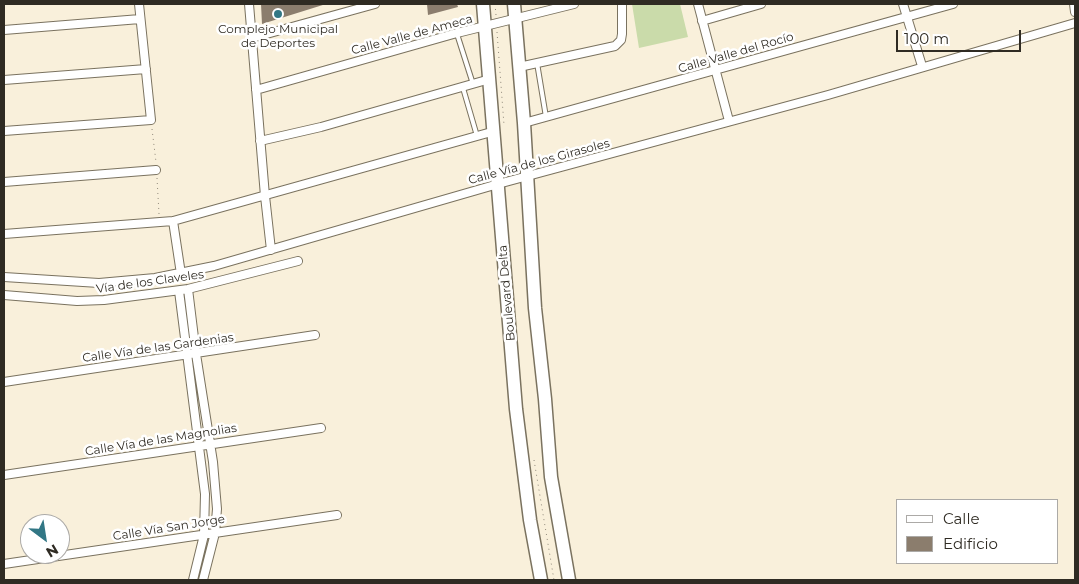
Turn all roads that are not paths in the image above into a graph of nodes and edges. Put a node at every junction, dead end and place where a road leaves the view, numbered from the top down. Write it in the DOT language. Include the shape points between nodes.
graph roads {
  1 [pos="139,4"];
  2 [pos="249,4"];
  3 [pos="375,4"];
  4 [pos="483,4"];
  5 [pos="514,4"];
  6 [pos="574,4"];
  7 [pos="622,4"];
  8 [pos="698,4"];
  9 [pos="761,4"];
  10 [pos="903,4"];
  11 [pos="953,4"];
  12 [pos="1074,4"];
  13 [pos="1075,12"];
  14 [pos="907,16"];
  15 [pos="140,19"];
  16 [pos="515,19"];
  17 [pos="702,20"];
  18 [pos="1075,23"];
  19 [pos="491,26"];
  20 [pos="4,30"];
  21 [pos="457,33"];
  22 [pos="252,38"];
  23 [pos="537,63"];
  24 [pos="922,66"];
  25 [pos="519,67"];
  26 [pos="146,68"];
  27 [pos="715,70"];
  28 [pos="490,79"];
  29 [pos="4,80"];
  30 [pos="472,84"];
  31 [pos="463,87"];
  32 [pos="256,90"];
  33 [pos="546,117"];
  34 [pos="729,121"];
  35 [pos="524,123"];
  36 [pos="4,131"];
  37 [pos="500,132"];
  38 [pos="477,136"];
  39 [pos="260,141"];
  40 [pos="156,170"];
  41 [pos="527,176"];
  42 [pos="4,182"];
  43 [pos="498,184"];
  44 [pos="265,196"];
  45 [pos="173,221"];
  46 [pos="4,234"];
  47 [pos="271,250"];
  48 [pos="298,261"];
  49 [pos="181,274"];
  50 [pos="4,277"];
  51 [pos="180,290"];
  52 [pos="188,290"];
  53 [pos="4,295"];
  54 [pos="315,335"];
  55 [pos="196,354"];
  56 [pos="187,356"];
  57 [pos="4,382"];
  58 [pos="321,428"];
  59 [pos="211,443"];
  60 [pos="200,446"];
  61 [pos="4,475"];
  62 [pos="337,515"];
  63 [pos="214,533"];
  64 [pos="204,535"];
  65 [pos="4,564"];
  66 [pos="193,580"];
  67 [pos="202,580"];
  68 [pos="544,580"];
  69 [pos="568,580"];
  1 -- 15 [label="street"];
  2 -- 22 [label="street"];
  3 -- 22 [label="street"];
  4 -- 19 [label="main road, Boulevard Delta"];
  5 -- 16 [label="main road"];
  6 -- 16 [label="street, Calle Valle de Ameca"];
  7 -- 23 [label="street" via="621,40 612,48"];
  8 -- 17 [label="street"];
  9 -- 17 [label="street"];
  10 -- 14 [label="street"];
  11 -- 14 [label="street, Calle Valle del Rocío"];
  12 -- 13 [label="street"];
  14 -- 24 [label="street"];
  14 -- 27 [label="street, Calle Valle del Rocío"];
  15 -- 20 [label="street"];
  15 -- 26 [label="street"];
  16 -- 19 [label="street, Calle Valle de Ameca"];
  16 -- 25 [label="main road"];
  17 -- 27 [label="street"];
  18 -- 24 [label="street, Calle Vía de los Girasoles"];
  19 -- 21 [label="street, Calle Valle de Ameca"];
  19 -- 28 [label="main road, Boulevard Delta"];
  21 -- 30 [label="lane"];
  21 -- 32 [label="street, Calle Valle de Ameca"];
  22 -- 32 [label="street"];
  23 -- 25 [label="street"];
  23 -- 33 [label="lane"];
  24 -- 34 [label="street, Calle Vía de los Girasoles"];
  25 -- 35 [label="main road"];
  26 -- 29 [label="street"];
  26 -- 36 [label="street" via="151,120"];
  27 -- 33 [label="street, Calle Valle del Rocío"];
  27 -- 34 [label="street"];
  28 -- 30 [label="street"];
  28 -- 37 [label="main road, Boulevard Delta"];
  30 -- 31 [label="street"];
  31 -- 38 [label="lane"];
  31 -- 39 [label="street"];
  32 -- 39 [label="street"];
  33 -- 35 [label="street, Calle Valle del Rocío"];
  34 -- 41 [label="street, Calle Vía de los Girasoles"];
  35 -- 41 [label="main road"];
  37 -- 38 [label="street"];
  37 -- 43 [label="main road, Boulevard Delta"];
  38 -- 44 [label="street"];
  39 -- 44 [label="street"];
  40 -- 42 [label="street"];
  41 -- 43 [label="street, Calle Vía de los Girasoles"];
  41 -- 69 [label="main road" via="535,308 551,477"];
  43 -- 47 [label="street, Calle Vía de los Girasoles"];
  43 -- 68 [label="main road, Boulevard Delta" via="516,409 530,520"];
  44 -- 45 [label="street"];
  44 -- 47 [label="street"];
  45 -- 46 [label="street"];
  45 -- 49 [label="street"];
  47 -- 49 [label="street, Calle Vía de los Girasoles"];
  48 -- 52 [label="street, Vía de los Claveles"];
  49 -- 50 [label="street, Calle Vía de los Girasoles" via="99,283"];
  51 -- 52 [label="street, Vía de los Claveles"];
  51 -- 53 [label="street, Vía de los Claveles" via="92,301"];
  51 -- 56 [label="street"];
  52 -- 55 [label="street"];
  54 -- 55 [label="street, Calle Vía de las Gardenias"];
  55 -- 56 [label="street, Calle Vía de las Gardenias"];
  55 -- 59 [label="street"];
  56 -- 57 [label="street, Calle Vía de las Gardenias"];
  56 -- 60 [label="street"];
  58 -- 59 [label="street, Calle Vía de las Magnolias"];
  59 -- 60 [label="street, Calle Vía de las Magnolias"];
  59 -- 63 [label="street" via="217,509"];
  60 -- 61 [label="street, Calle Vía de las Magnolias"];
  60 -- 64 [label="street" via="205,494"];
  62 -- 63 [label="street, Calle Vía San Jorge"];
  63 -- 64 [label="street, Calle Vía San Jorge"];
  63 -- 67 [label="street"];
  64 -- 65 [label="street, Calle Vía San Jorge"];
  64 -- 66 [label="street"];
}
